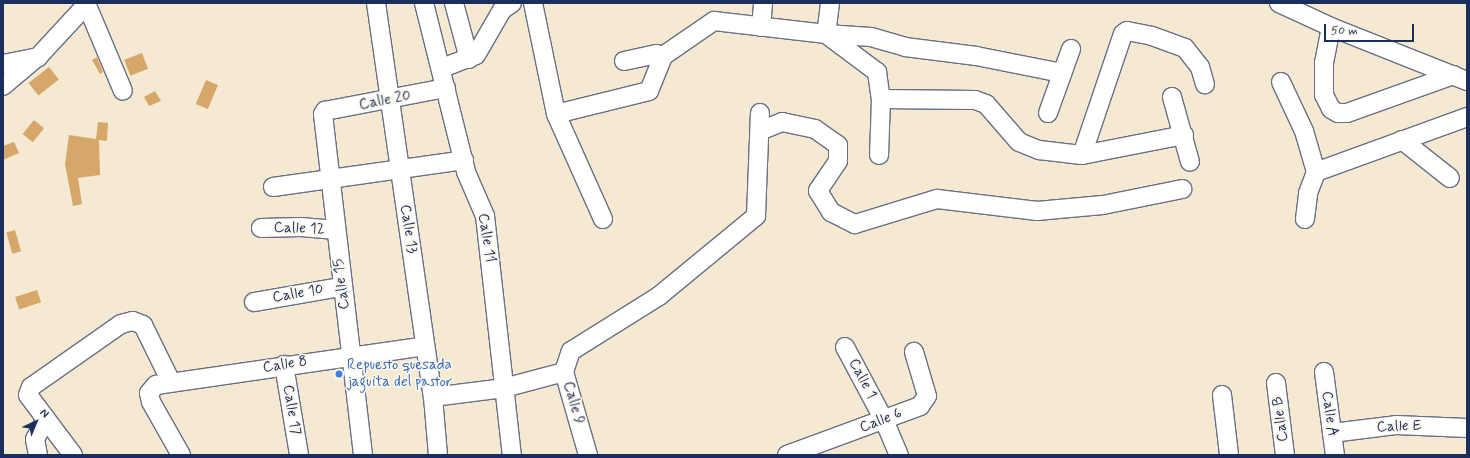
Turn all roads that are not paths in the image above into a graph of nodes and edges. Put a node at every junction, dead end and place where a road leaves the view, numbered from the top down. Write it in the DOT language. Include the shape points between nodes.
graph roads {
  1 [pos="376,3"];
  2 [pos="424,3"];
  3 [pos="454,3"];
  4 [pos="533,3"];
  5 [pos="763,3"];
  6 [pos="830,3"];
  7 [pos="1279,3"];
  8 [pos="86,4"];
  9 [pos="505,5"];
  10 [pos="761,27"];
  11 [pos="1331,27"];
  12 [pos="826,34"];
  13 [pos="1070,49"];
  14 [pos="663,56"];
  15 [pos="38,57"];
  16 [pos="469,59"];
  17 [pos="624,61"];
  18 [pos="3,64"];
  19 [pos="442,68"];
  20 [pos="1062,73"];
  21 [pos="1463,78"];
  22 [pos="1281,82"];
  23 [pos="1205,84"];
  24 [pos="3,86"];
  25 [pos="446,88"];
  26 [pos="123,91"];
  27 [pos="1172,97"];
  28 [pos="881,99"];
  29 [pos="390,101"];
  30 [pos="324,113"];
  31 [pos="1048,113"];
  32 [pos="556,114"];
  33 [pos="1467,117"];
  34 [pos="1184,135"];
  35 [pos="1402,140"];
  36 [pos="879,155"];
  37 [pos="1082,155"];
  38 [pos="464,160"];
  39 [pos="1190,162"];
  40 [pos="399,169"];
  41 [pos="1316,172"];
  42 [pos="1450,178"];
  43 [pos="331,179"];
  44 [pos="273,187"];
  45 [pos="1182,189"];
  46 [pos="603,219"];
  47 [pos="1305,219"];
  48 [pos="261,228"];
  49 [pos="336,230"];
  50 [pos="341,287"];
  51 [pos="254,302"];
  52 [pos="425,346"];
  53 [pos="845,347"];
  54 [pos="914,352"];
  55 [pos="351,355"];
  56 [pos="284,365"];
  57 [pos="564,372"];
  58 [pos="1324,372"];
  59 [pos="171,382"];
  60 [pos="1276,383"];
  61 [pos="504,388"];
  62 [pos="1222,395"];
  63 [pos="433,397"];
  64 [pos="46,419"];
  65 [pos="884,420"];
  66 [pos="1467,428"];
  67 [pos="1332,433"];
  68 [pos="815,451"];
  69 [pos="38,455"];
  70 [pos="73,455"];
  71 [pos="181,455"];
  72 [pos="299,455"];
  73 [pos="363,455"];
  74 [pos="438,455"];
  75 [pos="512,455"];
  76 [pos="588,455"];
  77 [pos="787,455"];
  78 [pos="899,455"];
  79 [pos="1229,455"];
  80 [pos="1285,455"];
  81 [pos="1335,455"];
  1 -- 29 [label="street, Calle 13"];
  2 -- 19 [label="street, Calle 11"];
  3 -- 16 [label="street"];
  4 -- 32 [label="street"];
  5 -- 10 [label="street"];
  6 -- 12 [label="street"];
  7 -- 11 [label="street"];
  8 -- 15 [label="street" via="48,49"];
  8 -- 26 [label="street"];
  9 -- 16 [label="street" via="485,43 476,55"];
  10 -- 12 [label="street"];
  10 -- 14 [label="street" via="714,21"];
  11 -- 21 [label="street"];
  11 -- 21 [label="street" via="1324,63 1324,95 1331,109 1338,113 1347,113"];
  12 -- 20 [label="street" via="872,37 905,47 976,56"];
  12 -- 28 [label="street" via="876,72"];
  13 -- 20 [label="street"];
  14 -- 17 [label="street" via="656,54"];
  14 -- 32 [label="street" via="652,88 646,93"];
  15 -- 18 [label="street"];
  15 -- 24 [label="street"];
  16 -- 19 [label="street"];
  19 -- 25 [label="street, Calle 11"];
  20 -- 31 [label="street"];
  22 -- 41 [label="street" via="1304,131"];
  23 -- 37 [label="street" via="1200,67 1185,48 1152,36 1127,31 1123,34"];
  25 -- 29 [label="street, Calle 20"];
  25 -- 38 [label="street, Calle 11"];
  27 -- 34 [label="street"];
  28 -- 36 [label="street"];
  28 -- 37 [label="street" via="975,100 986,104 1019,142 1028,146"];
  29 -- 30 [label="street, Calle 20"];
  29 -- 40 [label="street, Calle 13"];
  30 -- 43 [label="street, Calle 15"];
  32 -- 46 [label="street"];
  33 -- 35 [label="street"];
  34 -- 37 [label="street"];
  34 -- 39 [label="street"];
  35 -- 41 [label="street"];
  35 -- 42 [label="street"];
  38 -- 40 [label="street"];
  38 -- 61 [label="street, Calle 11" via="466,172 485,216"];
  40 -- 43 [label="street"];
  40 -- 52 [label="street, Calle 13"];
  41 -- 47 [label="street" via="1308,193"];
  43 -- 44 [label="street"];
  43 -- 49 [label="street, Calle 15"];
  45 -- 57 [label="street, Calle 9" via="1103,205 1037,210 937,200 854,224 831,212 818,191 838,161 838,145 815,129 782,122 760,122 756,216 659,296 571,351"];
  48 -- 49 [label="street, Calle 12" via="301,227"];
  49 -- 50 [label="street, Calle 15"];
  50 -- 51 [label="street, Calle 10"];
  50 -- 55 [label="street, Calle 15"];
  52 -- 55 [label="street, Calle 8"];
  52 -- 63 [label="street, Calle 13"];
  53 -- 65 [label="street, Calle 1"];
  54 -- 65 [label="street, Calle 6" via="927,396 925,402"];
  55 -- 56 [label="street, Calle 8"];
  55 -- 73 [label="street, Calle 15"];
  56 -- 59 [label="street, Calle 8"];
  56 -- 72 [label="street, Calle 17"];
  57 -- 61 [label="street"];
  57 -- 76 [label="street, Calle 9"];
  58 -- 67 [label="street, Calle A"];
  59 -- 64 [label="street" via="143,325 133,321 121,324 28,389 28,395"];
  59 -- 71 [label="street, Calle 8" via="156,385 149,393 151,402"];
  60 -- 80 [label="street, Calle B"];
  61 -- 63 [label="street"];
  61 -- 75 [label="street, Calle 11"];
  62 -- 79 [label="street"];
  63 -- 74 [label="street, Calle 13"];
  64 -- 69 [label="street" via="35,439"];
  64 -- 70 [label="street"];
  65 -- 68 [label="street, Calle 6"];
  65 -- 78 [label="street, Calle 1"];
  66 -- 67 [label="street, Calle E" via="1396,425"];
  67 -- 81 [label="street, Calle A"];
  68 -- 77 [label="street, Calle 6"];
}
